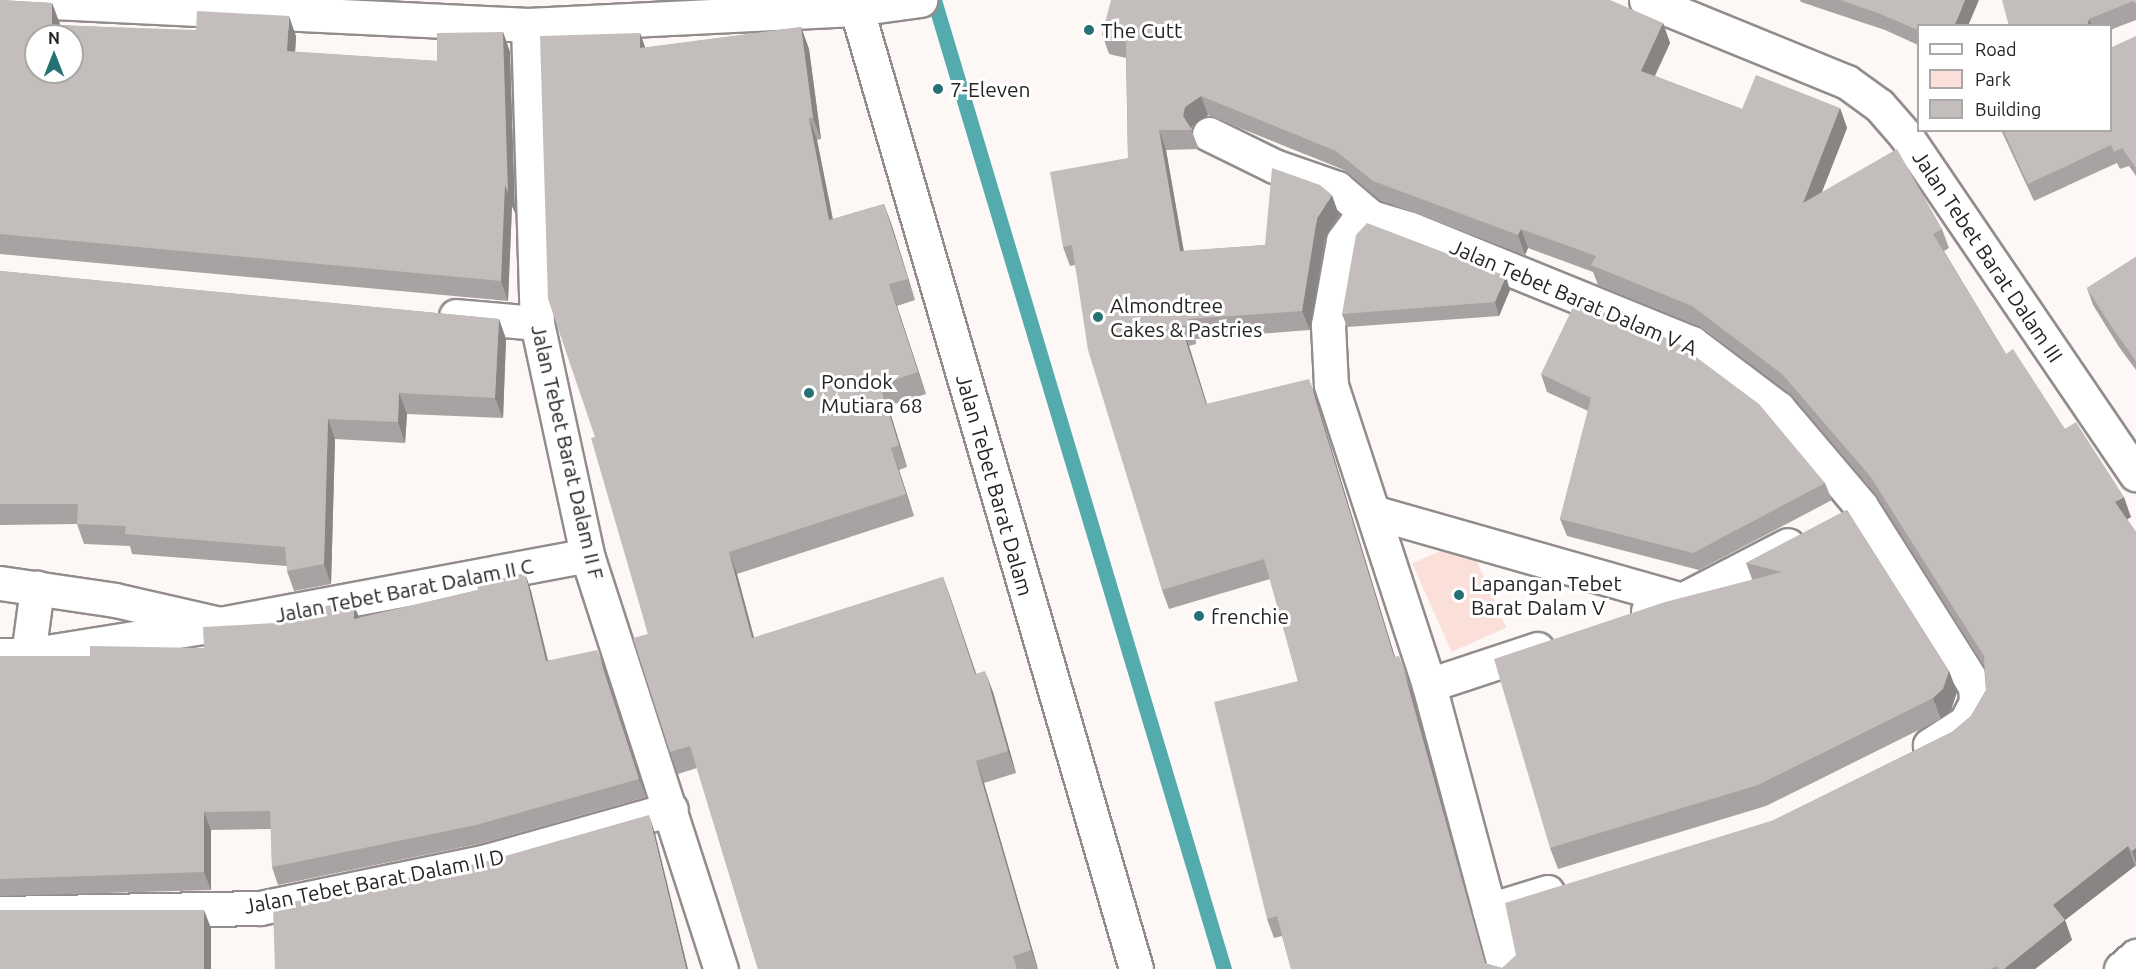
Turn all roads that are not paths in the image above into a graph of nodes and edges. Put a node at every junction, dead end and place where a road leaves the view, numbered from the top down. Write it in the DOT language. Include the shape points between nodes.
graph roads {
  1 [pos="12,0"];
  2 [pos="1646,0"];
  3 [pos="911,2"];
  4 [pos="854,5"];
  5 [pos="528,25"];
  6 [pos="1913,133"];
  7 [pos="1209,135"];
  8 [pos="1371,218"];
  9 [pos="420,312"];
  10 [pos="537,323"];
  11 [pos="2136,474"];
  12 [pos="1861,506"];
  13 [pos="1373,512"];
  14 [pos="587,555"];
  15 [pos="0,583"];
  16 [pos="37,588"];
  17 [pos="1682,600"];
  18 [pos="1616,622"];
  19 [pos="220,624"];
  20 [pos="1561,641"];
  21 [pos="14,655"];
  22 [pos="1429,685"];
  23 [pos="1900,760"];
  24 [pos="670,809"];
  25 [pos="1579,882"];
  26 [pos="1488,910"];
  27 [pos="0,913"];
  28 [pos="2136,956"];
  29 [pos="720,969"];
  30 [pos="1136,969"];
  31 [pos="1505,969"];
  32 [pos="2121,969"];
  1 -- 5 [label="street"];
  2 -- 6 [label="street, Jalan Tebet Barat Dalam III" via="1847,82"];
  3 -- 4 [label="street"];
  4 -- 5 [label="street"];
  4 -- 30 [label="street, Jalan Tebet Barat Dalam"];
  5 -- 10 [label="street, Jalan Tebet Barat Dalam II F"];
  6 -- 11 [label="street, Jalan Tebet Barat Dalam III"];
  7 -- 8 [label="street" via="1274,166 1337,188"];
  8 -- 12 [label="street, Jalan Tebet Barat Dalam V A" via="1411,229 1692,343 1778,408"];
  8 -- 13 [label="street" via="1357,222 1343,241 1328,325 1331,385"];
  9 -- 10 [label="street"];
  10 -- 14 [label="street, Jalan Tebet Barat Dalam II F"];
  12 -- 17 [label="street"];
  12 -- 23 [label="street, Jalan Tebet Barat Dalam V A" via="1975,686 1976,702 1966,722 1951,735"];
  13 -- 17 [label="street"];
  13 -- 22 [label="street"];
  14 -- 19 [label="street, Jalan Tebet Barat Dalam II C"];
  14 -- 24 [label="street, Jalan Tebet Barat Dalam II F"];
  15 -- 16 [label="street, Jalan Tebet Barat Dalam II C"];
  16 -- 19 [label="street, Jalan Tebet Barat Dalam II C" via="115,600"];
  16 -- 21 [label="street, Jalan Tebet Barat Dalam II C"];
  17 -- 18 [label="street"];
  19 -- 21 [label="street, Jalan Tebet Barat Dalam II C"];
  20 -- 22 [label="street"];
  22 -- 26 [label="street"];
  24 -- 27 [label="street, Jalan Tebet Barat Dalam II D" via="487,861 260,908"];
  24 -- 29 [label="street, Jalan Tebet Barat Dalam II F"];
  25 -- 26 [label="street"];
  26 -- 31 [label="street"];
  28 -- 32 [label="street"];
}
